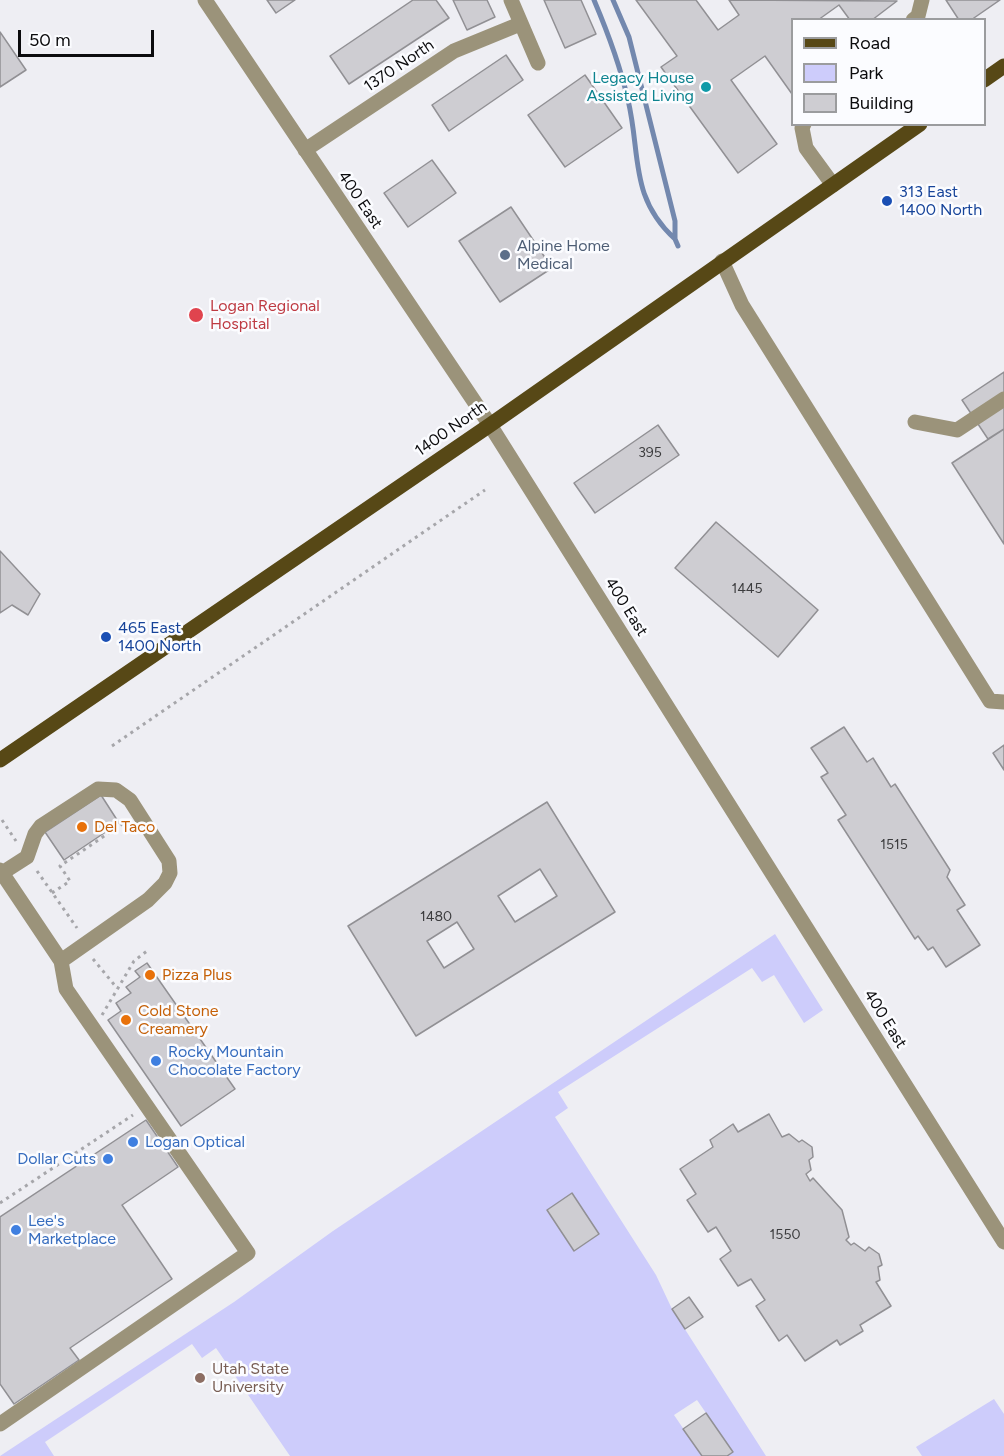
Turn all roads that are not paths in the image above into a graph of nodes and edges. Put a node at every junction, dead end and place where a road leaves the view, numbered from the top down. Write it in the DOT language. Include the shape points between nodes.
graph roads {
  1 [pos="205,0"];
  2 [pos="511,0"];
  3 [pos="922,0"];
  4 [pos="916,18"];
  5 [pos="520,24"];
  6 [pos="538,63"];
  7 [pos="1004,66"];
  8 [pos="986,79"];
  9 [pos="803,126"];
  10 [pos="917,126"];
  11 [pos="305,150"];
  12 [pos="833,185"];
  13 [pos="722,261"];
  14 [pos="1004,399"];
  15 [pos="915,422"];
  16 [pos="490,424"];
  17 [pos="1004,702"];
  18 [pos="0,760"];
  19 [pos="1,872"];
  20 [pos="60,961"];
  21 [pos="1004,1242"];
  22 [pos="0,1424"];
  1 -- 11 [label="street, 400 East"];
  2 -- 5 [label="street"];
  3 -- 4 [label="street"];
  5 -- 6 [label="street"];
  5 -- 11 [label="street, 1370 North" via="454,51"];
  7 -- 8 [label="main road"];
  9 -- 12 [label="street" via="806,148"];
  10 -- 12 [label="main road, 1400 North"];
  11 -- 16 [label="street, 400 East"];
  12 -- 13 [label="main road, 1400 North"];
  13 -- 16 [label="main road, 1400 North"];
  13 -- 17 [label="street" via="742,305 990,701"];
  14 -- 15 [label="street" via="957,430"];
  16 -- 18 [label="main road, 1400 North"];
  16 -- 21 [label="street, 400 East"];
  19 -- 20 [label="street"];
  19 -- 20 [label="street" via="27,857 41,826 98,789 116,790 130,800 169,861 170,873 148,900"];
  20 -- 22 [label="street" via="66,989 248,1253"];
}
